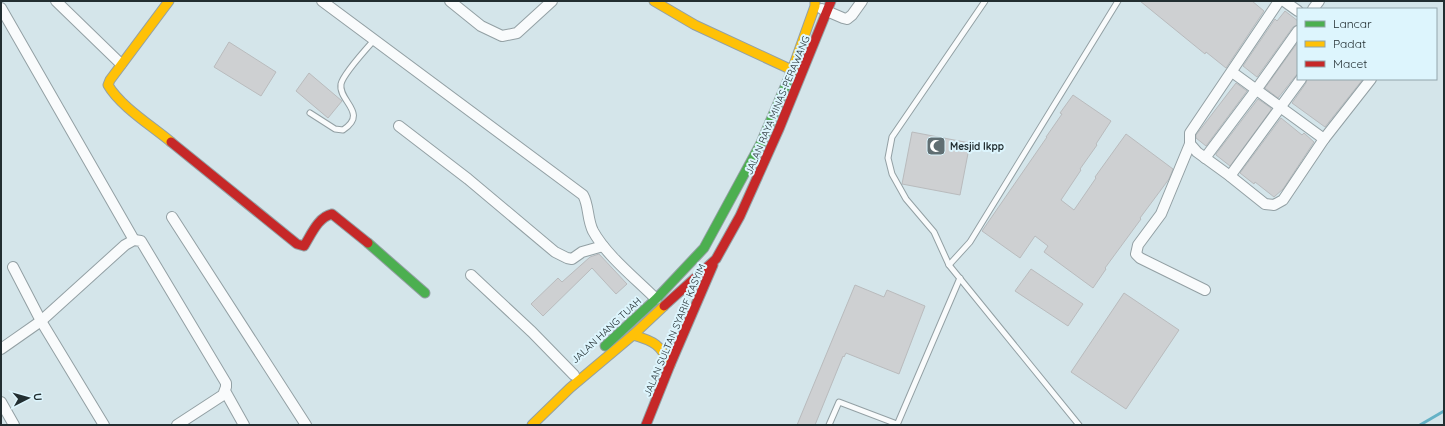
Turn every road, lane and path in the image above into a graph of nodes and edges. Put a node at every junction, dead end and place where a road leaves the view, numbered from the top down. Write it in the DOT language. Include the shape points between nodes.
graph roads {
  1 [pos="56,1"];
  2 [pos="169,1"];
  3 [pos="322,1"];
  4 [pos="450,1"];
  5 [pos="552,1"];
  6 [pos="654,1"];
  7 [pos="862,1"];
  8 [pos="985,1"];
  9 [pos="1118,1"];
  10 [pos="1279,1"];
  11 [pos="1284,1"];
  12 [pos="815,3"];
  13 [pos="830,6"];
  14 [pos="1,8"];
  15 [pos="1297,10"];
  16 [pos="1297,32"];
  17 [pos="375,39"];
  18 [pos="121,64"];
  19 [pos="792,70"];
  20 [pos="1232,72"];
  21 [pos="1301,80"];
  22 [pos="1370,80"];
  23 [pos="1256,90"];
  24 [pos="1281,107"];
  25 [pos="310,112"];
  26 [pos="399,126"];
  27 [pos="1324,139"];
  28 [pos="1190,144"];
  29 [pos="1206,158"];
  30 [pos="1230,176"];
  31 [pos="172,217"];
  32 [pos="134,240"];
  33 [pos="603,246"];
  34 [pos="704,248"];
  35 [pos="716,259"];
  36 [pos="949,265"];
  37 [pos="13,267"];
  38 [pos="471,275"];
  39 [pos="960,278"];
  40 [pos="1205,290"];
  41 [pos="425,293"];
  42 [pos="656,300"];
  43 [pos="41,321"];
  44 [pos="633,335"];
  45 [pos="1,350"];
  46 [pos="670,365"];
  47 [pos="574,375"];
  48 [pos="225,391"];
  49 [pos="1,402"];
  50 [pos="528,422"];
  51 [pos="897,424"];
  52 [pos="14,425"];
  53 [pos="104,425"];
  54 [pos="177,425"];
  55 [pos="244,425"];
  56 [pos="306,425"];
  57 [pos="646,425"];
  58 [pos="829,425"];
  59 [pos="1079,425"];
  1 -- 18 [label="street"];
  2 -- 18 [label="main road"];
  3 -- 17 [label="street"];
  4 -- 5 [label="street" via="481,26 502,36 517,33"];
  6 -- 19 [label="main road" via="695,25"];
  7 -- 13 [label="street" via="847,18 843,18"];
  8 -- 36 [label="lane" via="892,137 888,158 892,174 906,199 934,232"];
  9 -- 36 [label="lane" via="970,242"];
  10 -- 20 [label="street"];
  11 -- 15 [label="street"];
  12 -- 13 [label="street"];
  12 -- 19 [label="main road, JALAN RAYA MINAS-PERAWANG"];
  13 -- 35 [label="main road, JALAN RAYA MINAS-PERAWANG" via="740,216"];
  14 -- 32 [label="street"];
  16 -- 23 [label="street"];
  17 -- 25 [label="lane" via="341,83 341,89 354,115 348,127 343,130 335,129"];
  17 -- 33 [label="street" via="583,195 591,226"];
  18 -- 41 [label="main road" via="109,82 112,92 297,244 304,246 322,219 332,214"];
  19 -- 34 [label="main road, JALAN RAYA MINAS-PERAWANG" via="761,143"];
  20 -- 23 [label="street"];
  20 -- 28 [label="street" via="1190,133"];
  21 -- 24 [label="street"];
  22 -- 27 [label="street"];
  23 -- 24 [label="street"];
  23 -- 29 [label="street"];
  24 -- 27 [label="street"];
  24 -- 30 [label="street"];
  26 -- 33 [label="street" via="468,179 555,252 572,259 582,252"];
  27 -- 30 [label="street" via="1283,200 1274,205 1265,204"];
  28 -- 29 [label="street" via="1196,152"];
  28 -- 40 [label="street" via="1161,214 1138,245 1136,254"];
  29 -- 30 [label="street"];
  31 -- 56 [label="street"];
  32 -- 43 [label="street" via="125,245"];
  32 -- 48 [label="street" via="143,243 224,378"];
  33 -- 42 [label="street"];
  34 -- 35 [label="main road, JALAN SULTAN SYARIF KASYIM"];
  34 -- 42 [label="main road, JALAN HANG TUAH"];
  35 -- 44 [label="main road, JALAN HANG TUAH"];
  35 -- 46 [label="main road, JALAN SULTAN SYARIF KASYIM"];
  36 -- 39 [label="lane"];
  37 -- 43 [label="street"];
  38 -- 47 [label="street"];
  39 -- 51 [label="lane"];
  39 -- 59 [label="lane"];
  42 -- 47 [label="main road, JALAN HANG TUAH"];
  43 -- 45 [label="street"];
  43 -- 53 [label="street"];
  44 -- 46 [label="main road" via="653,341 665,354"];
  44 -- 50 [label="main road, JALAN HANG TUAH"];
  46 -- 57 [label="main road, JALAN SULTAN SYARIF KASYIM"];
  47 -- 50 [label="main road, JALAN HANG TUAH"];
  48 -- 54 [label="street" via="223,395"];
  48 -- 55 [label="street"];
  49 -- 52 [label="street"];
  51 -- 58 [label="lane" via="839,402"];
}
